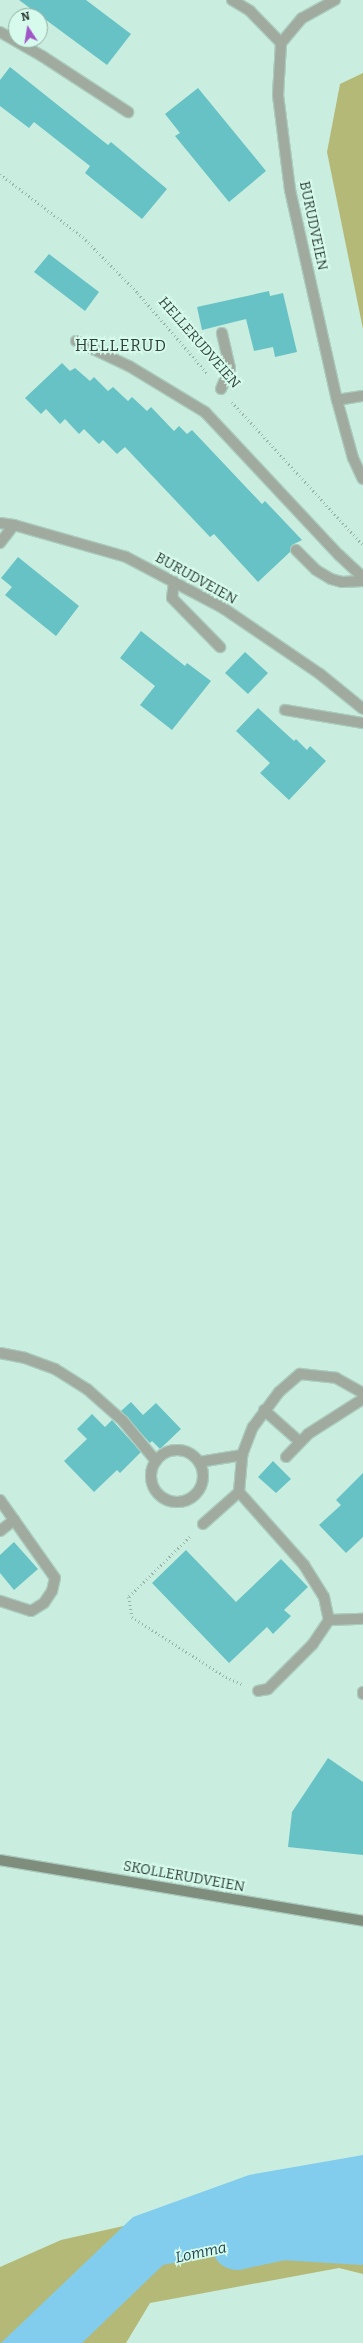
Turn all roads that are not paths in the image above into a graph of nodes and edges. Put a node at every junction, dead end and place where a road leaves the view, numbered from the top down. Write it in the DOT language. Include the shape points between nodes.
graph roads {
  1 [pos="232,0"];
  2 [pos="335,0"];
  3 [pos="0,32"];
  4 [pos="281,43"];
  5 [pos="128,112"];
  6 [pos="222,333"];
  7 [pos="76,340"];
  8 [pos="221,389"];
  9 [pos="363,396"];
  10 [pos="337,400"];
  11 [pos="363,479"];
  12 [pos="0,523"];
  13 [pos="14,525"];
  14 [pos="0,542"];
  15 [pos="296,550"];
  16 [pos="363,577"];
  17 [pos="363,581"];
  18 [pos="174,582"];
  19 [pos="220,647"];
  20 [pos="363,709"];
  21 [pos="285,710"];
  22 [pos="363,723"];
  23 [pos="0,1353"];
  24 [pos="363,1393"];
  25 [pos="363,1399"];
  26 [pos="264,1410"];
  27 [pos="300,1442"];
  28 [pos="242,1455"];
  29 [pos="286,1457"];
  30 [pos="156,1461"];
  31 [pos="199,1462"];
  32 [pos="239,1492"];
  33 [pos="0,1500"];
  34 [pos="14,1520"];
  35 [pos="204,1524"];
  36 [pos="0,1531"];
  37 [pos="0,1601"];
  38 [pos="363,1619"];
  39 [pos="329,1620"];
  40 [pos="258,1691"];
  41 [pos="0,1860"];
  42 [pos="363,1921"];
  1 -- 4 [label="street" via="250,11"];
  2 -- 4 [label="street" via="302,18"];
  3 -- 5 [label="street"];
  4 -- 10 [label="street, BURUDVEIEN" via="278,95 290,190"];
  6 -- 8 [label="street" via="230,368"];
  7 -- 16 [label="street" via="129,366 205,412 339,555"];
  9 -- 10 [label="street"];
  10 -- 11 [label="street, BURUDVEIEN" via="353,458"];
  12 -- 13 [label="street, BURUDVEIEN"];
  13 -- 14 [label="street"];
  13 -- 18 [label="street, BURUDVEIEN" via="126,557"];
  15 -- 17 [label="street" via="316,570 331,579 342,582"];
  18 -- 19 [label="street" via="172,598"];
  18 -- 20 [label="street, BURUDVEIEN" via="230,613 320,674"];
  21 -- 22 [label="street"];
  23 -- 30 [label="street" via="25,1358 55,1369 87,1389 123,1421"];
  24 -- 26 [label="street" via="336,1378 300,1374"];
  25 -- 27 [label="street" via="308,1434"];
  26 -- 27 [label="street"];
  26 -- 28 [label="street" via="252,1427"];
  27 -- 29 [label="street"];
  28 -- 31 [label="street"];
  28 -- 32 [label="street"];
  30 -- 31 [label="street" via="162,1454 176,1450 193,1455"];
  30 -- 31 [label="street" via="151,1477 153,1486 162,1497 180,1502 199,1490 202,1479"];
  32 -- 35 [label="street"];
  32 -- 39 [label="street" via="304,1565 324,1597"];
  33 -- 34 [label="street"];
  34 -- 36 [label="street"];
  34 -- 37 [label="street" via="55,1578 52,1591 44,1603 31,1611"];
  38 -- 39 [label="street"];
  39 -- 40 [label="street" via="313,1644 268,1689"];
  41 -- 42 [label="street, SKOLLERUDVEIEN"];
}
